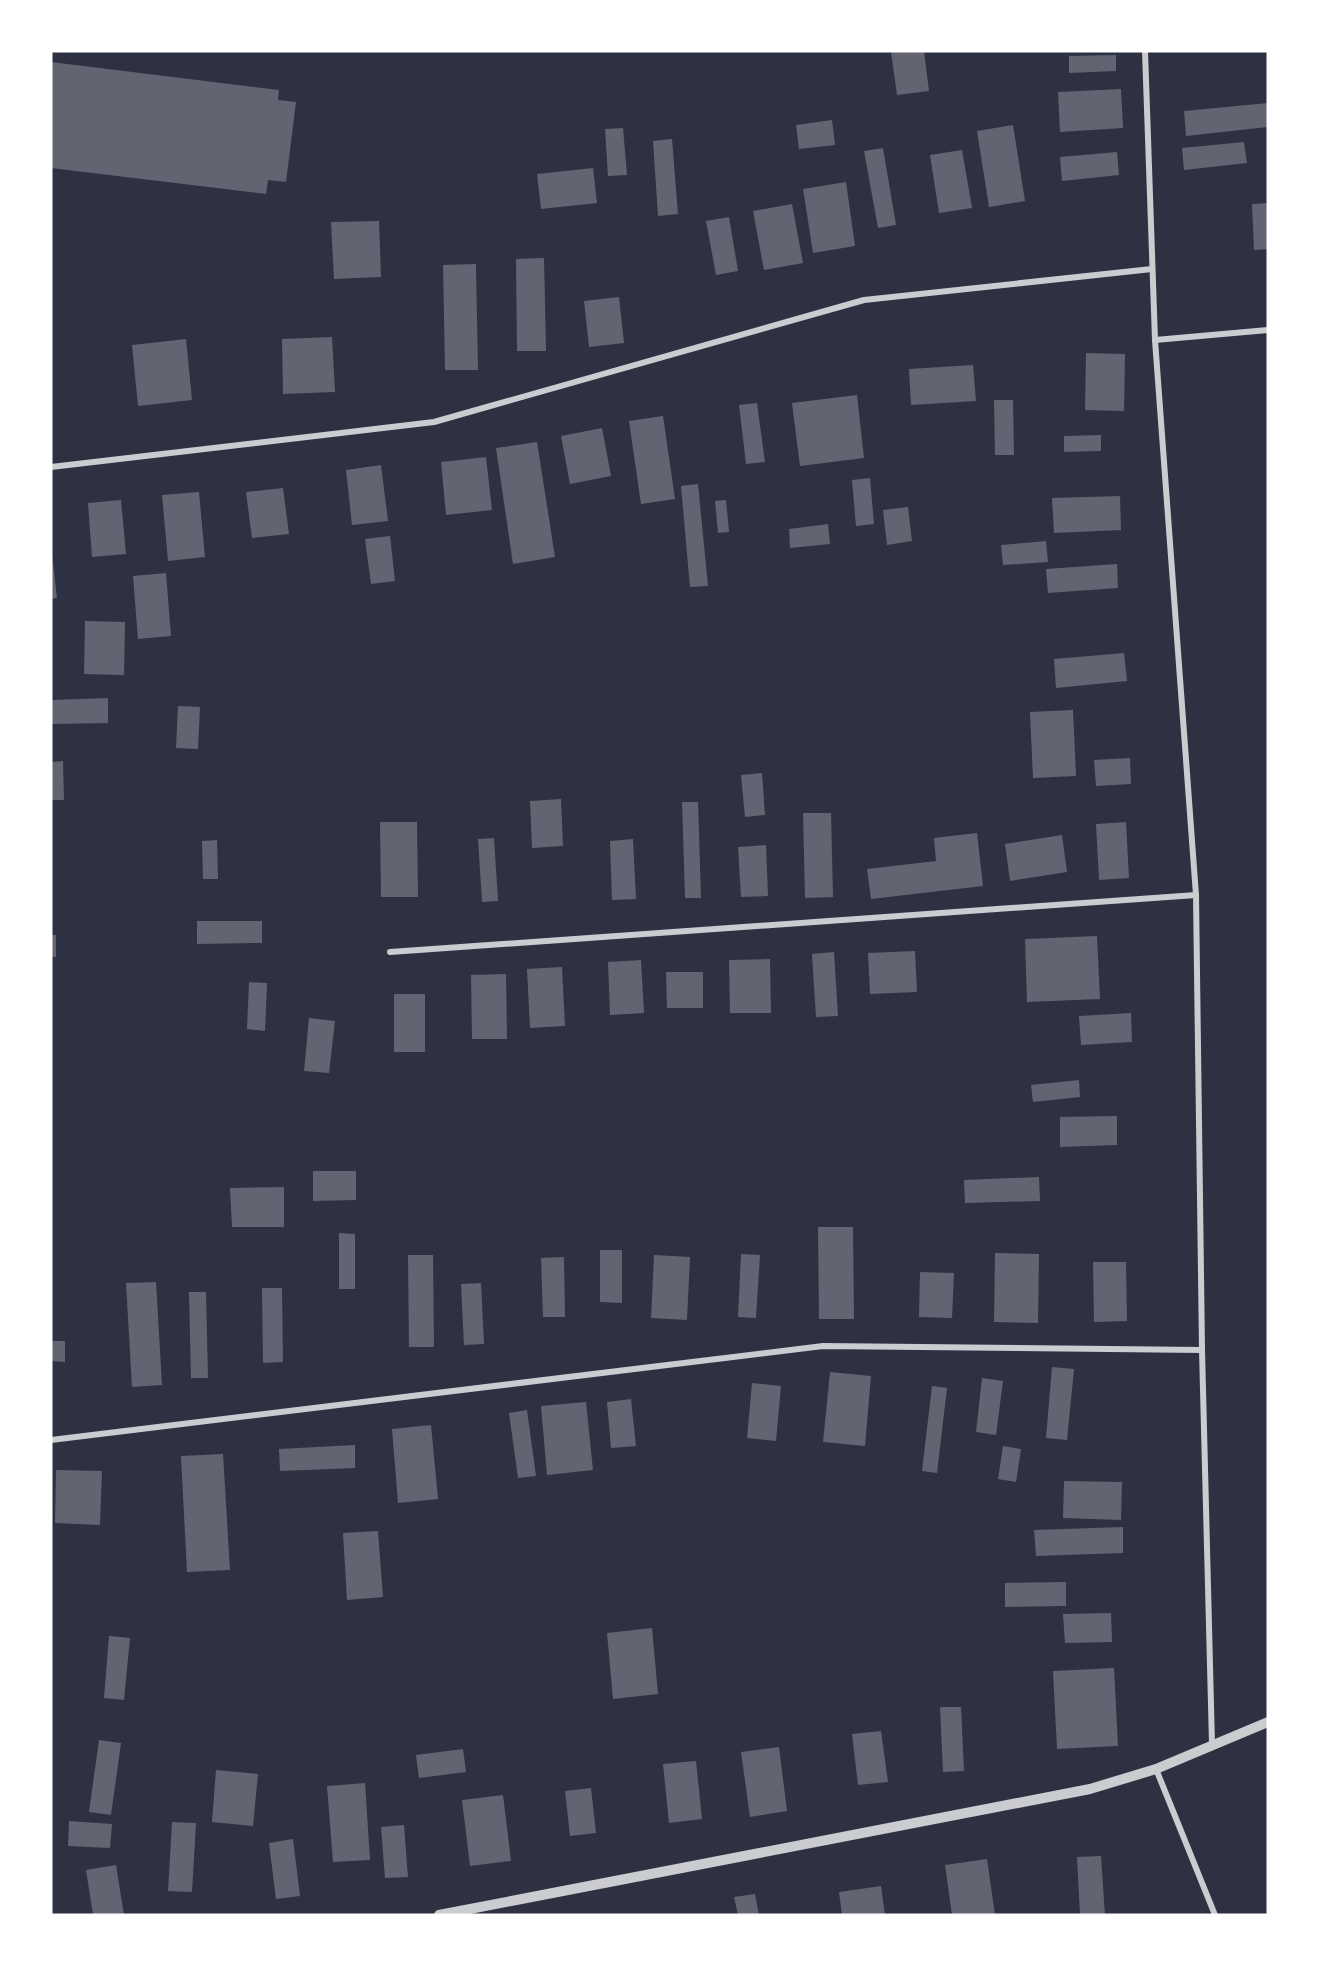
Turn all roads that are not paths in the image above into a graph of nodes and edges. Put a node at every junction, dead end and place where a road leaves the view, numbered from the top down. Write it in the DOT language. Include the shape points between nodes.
graph roads {
  1 [pos="1144,51"];
  2 [pos="1152,269"];
  3 [pos="1268,330"];
  4 [pos="1155,340"];
  5 [pos="51,467"];
  6 [pos="1196,895"];
  7 [pos="390,952"];
  8 [pos="1202,1350"];
  9 [pos="51,1440"];
  10 [pos="1268,1722"];
  11 [pos="1212,1744"];
  12 [pos="1156,1769"];
  13 [pos="439,1915"];
  14 [pos="1215,1915"];
  1 -- 2 [label="street"];
  2 -- 4 [label="street"];
  2 -- 5 [label="street" via="864,300 434,422"];
  3 -- 4 [label="street"];
  4 -- 6 [label="street"];
  6 -- 7 [label="street"];
  6 -- 8 [label="street"];
  8 -- 9 [label="street" via="823,1346"];
  8 -- 11 [label="street"];
  10 -- 11 [label="street"];
  11 -- 12 [label="street"];
  12 -- 13 [label="street" via="1068,1794"];
  12 -- 14 [label="street"];
}
